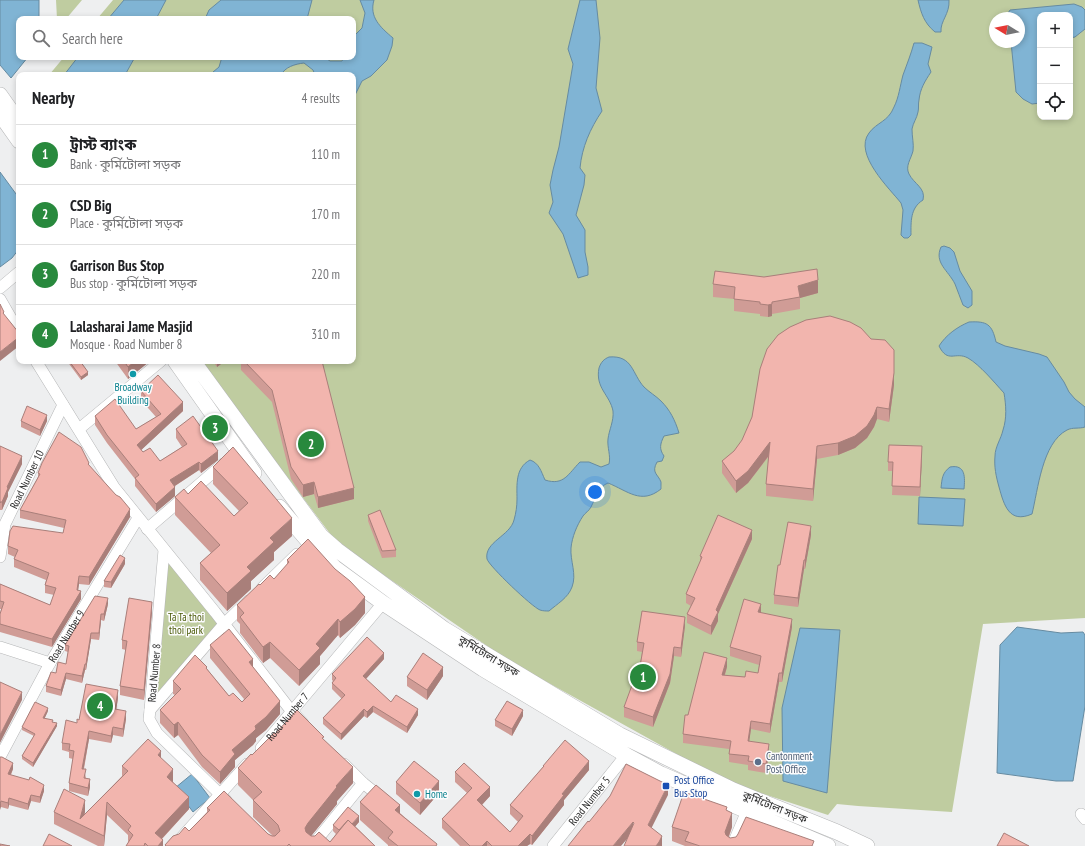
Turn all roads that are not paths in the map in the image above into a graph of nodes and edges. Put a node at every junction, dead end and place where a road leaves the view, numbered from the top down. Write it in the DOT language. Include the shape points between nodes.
graph roads {
  1 [pos="0,95"];
  2 [pos="0,114"];
  3 [pos="16,118"];
  4 [pos="16,137"];
  5 [pos="16,275"];
  6 [pos="0,288"];
  7 [pos="0,299"];
  8 [pos="16,327"];
  9 [pos="38,364"];
  10 [pos="157,364"];
  11 [pos="177,364"];
  12 [pos="195,364"];
  13 [pos="63,405"];
  14 [pos="79,428"];
  15 [pos="238,452"];
  16 [pos="261,483"];
  17 [pos="270,496"];
  18 [pos="138,518"];
  19 [pos="147,529"];
  20 [pos="309,542"];
  21 [pos="164,550"];
  22 [pos="0,557"];
  23 [pos="383,603"];
  24 [pos="224,624"];
  25 [pos="0,647"];
  26 [pos="50,663"];
  27 [pos="150,710"];
  28 [pos="292,711"];
  29 [pos="308,728"];
  30 [pos="336,755"];
  31 [pos="626,755"];
  32 [pos="0,758"];
  33 [pos="363,783"];
  34 [pos="221,794"];
  35 [pos="394,809"];
  36 [pos="236,810"];
  37 [pos="747,811"];
  38 [pos="174,846"];
  39 [pos="312,846"];
  40 [pos="553,846"];
  41 [pos="732,846"];
  42 [pos="828,846"];
  43 [pos="867,846"];
  1 -- 3 [label="main road"];
  2 -- 4 [label="main road"];
  5 -- 6 [label="street"];
  7 -- 8 [label="street"];
  9 -- 13 [label="street"];
  10 -- 14 [label="street"];
  11 -- 15 [label="main road"];
  12 -- 43 [label="main road, কুর্মিটোলা সড়ক" via="321,536 444,629 620,735 733,790"];
  13 -- 14 [label="street"];
  13 -- 22 [label="street, Road Number 10" via="5,524"];
  14 -- 18 [label="street" via="114,487"];
  15 -- 16 [label="main road"];
  15 -- 19 [label="street"];
  17 -- 20 [label="main road, কুর্মিটোলা সড়ক"];
  18 -- 19 [label="street"];
  18 -- 26 [label="street, Road Number 9"];
  19 -- 21 [label="street"];
  20 -- 23 [label="main road, কুর্মিটোলা সড়ক" via="335,568"];
  20 -- 24 [label="street, Road Number 8"];
  21 -- 24 [label="street"];
  21 -- 27 [label="street, Road Number 8"];
  23 -- 28 [label="street, Road Number 7"];
  23 -- 31 [label="main road, কুর্মিটোলা সড়ক" via="483,668"];
  24 -- 27 [label="street, Road Number 8"];
  24 -- 28 [label="street"];
  25 -- 26 [label="street"];
  26 -- 32 [label="street, Road Number 9"];
  27 -- 34 [label="street" via="149,719 157,732"];
  28 -- 29 [label="street"];
  28 -- 34 [label="street, Road Number 7"];
  30 -- 33 [label="street"];
  31 -- 37 [label="main road, কুর্মিটোলা সড়ক" via="661,774"];
  31 -- 40 [label="street, Road Number 5"];
  33 -- 35 [label="street"];
  33 -- 39 [label="street"];
  34 -- 36 [label="street"];
  34 -- 38 [label="street, Road Number 7"];
  37 -- 41 [label="street"];
  37 -- 42 [label="main road, কুর্মিটোলা সড়ক"];
}
